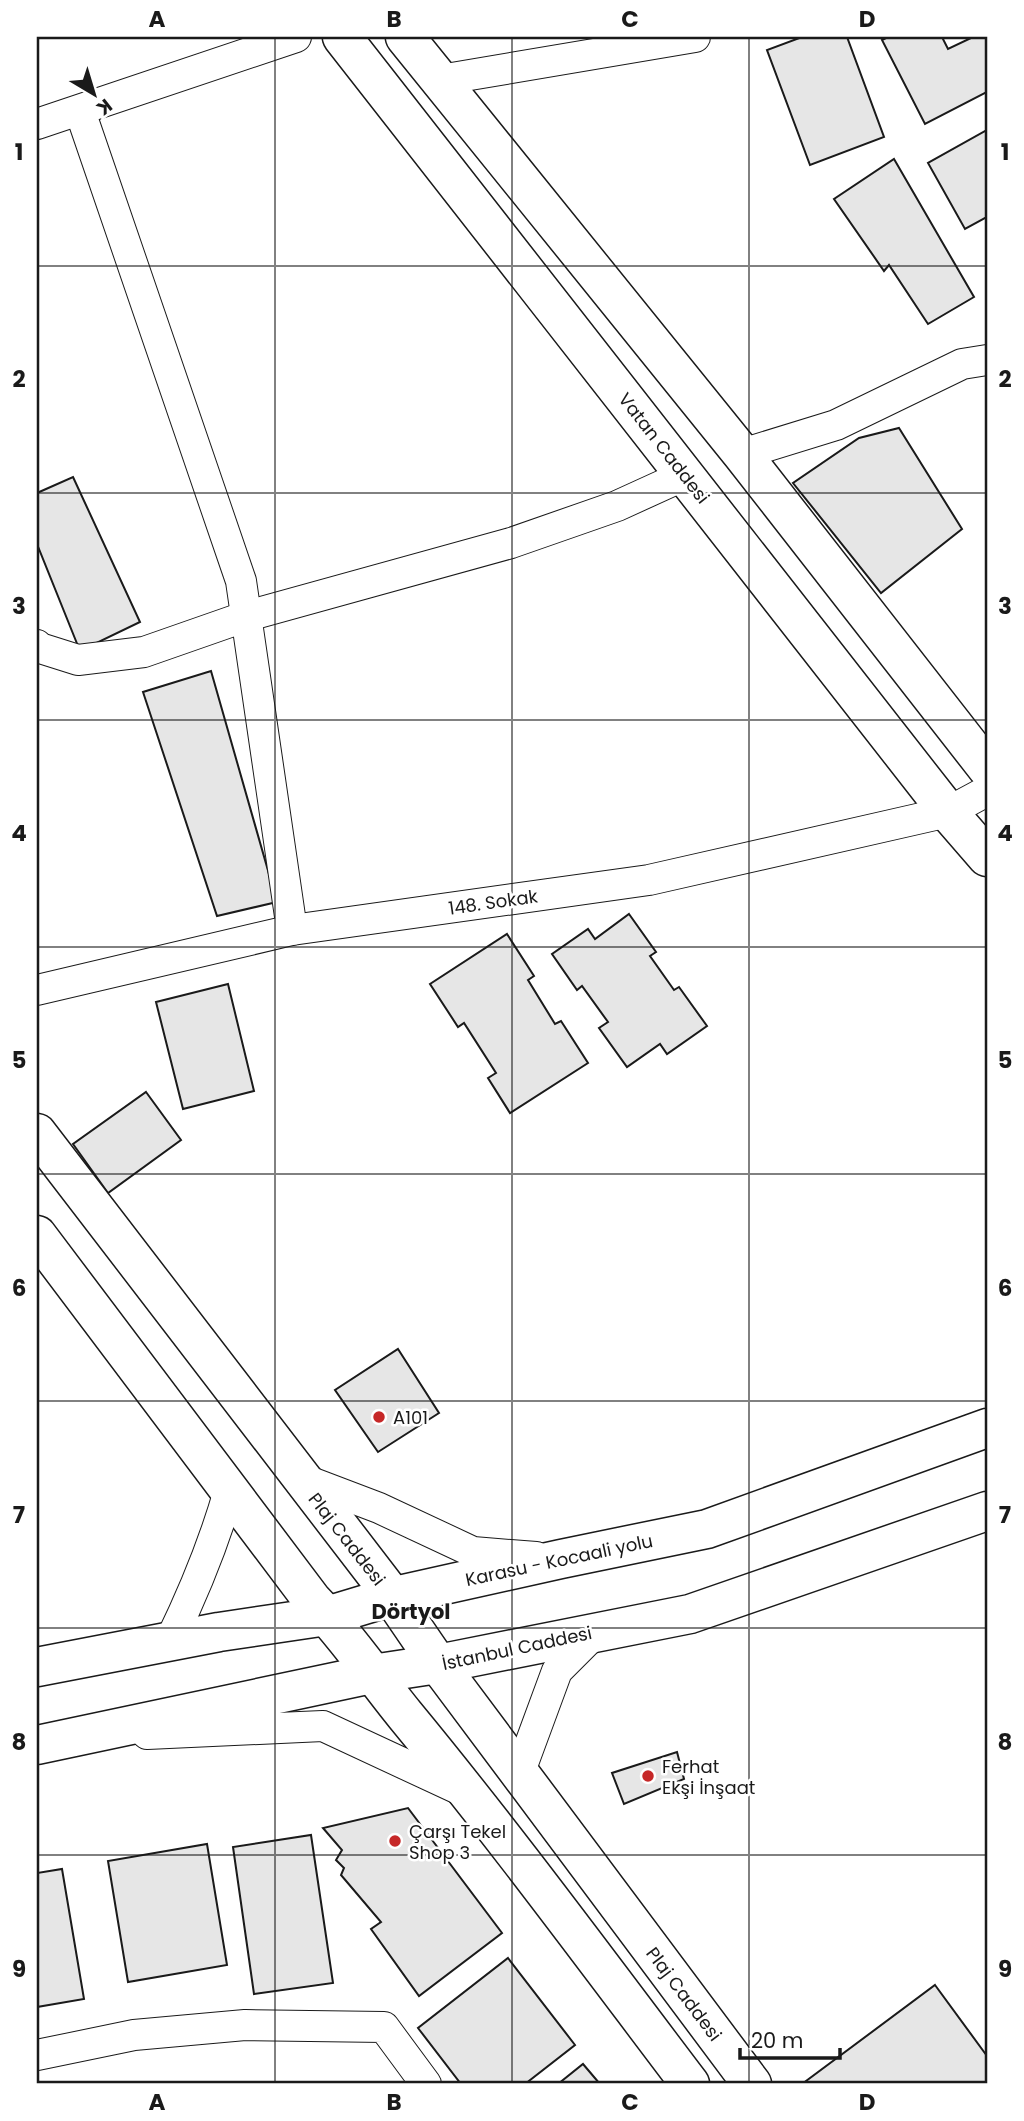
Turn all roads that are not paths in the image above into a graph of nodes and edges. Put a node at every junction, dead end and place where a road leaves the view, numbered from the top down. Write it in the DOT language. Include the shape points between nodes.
graph roads {
  1 [pos="296,37"];
  2 [pos="342,37"];
  3 [pos="405,37"];
  4 [pos="695,37"];
  5 [pos="440,80"];
  6 [pos="80,111"];
  7 [pos="37,124"];
  8 [pos="987,360"];
  9 [pos="742,454"];
  10 [pos="685,475"];
  11 [pos="247,616"];
  12 [pos="37,645"];
  13 [pos="987,768"];
  14 [pos="987,791"];
  15 [pos="948,812"];
  16 [pos="987,857"];
  17 [pos="292,930"];
  18 [pos="37,990"];
  19 [pos="37,1133"];
  20 [pos="37,1235"];
  21 [pos="987,1428"];
  22 [pos="300,1478"];
  23 [pos="229,1491"];
  24 [pos="987,1511"];
  25 [pos="561,1559"];
  26 [pos="390,1597"];
  27 [pos="327,1616"];
  28 [pos="597,1631"];
  29 [pos="170,1641"];
  30 [pos="438,1664"];
  31 [pos="37,1667"];
  32 [pos="372,1674"];
  33 [pos="81,1735"];
  34 [pos="37,1745"];
  35 [pos="520,1774"];
  36 [pos="471,1795"];
  37 [pos="37,2055"];
  38 [pos="426,2084"];
  39 [pos="690,2084"];
  40 [pos="752,2084"];
  1 -- 6 [label="street"];
  2 -- 10 [label="main road, Vatan Caddesi"];
  3 -- 5 [label="main road"];
  4 -- 5 [label="street"];
  5 -- 9 [label="main road"];
  6 -- 7 [label="street"];
  6 -- 11 [label="street" via="242,581"];
  8 -- 9 [label="street" via="962,364 836,425"];
  9 -- 13 [label="main road"];
  10 -- 11 [label="street" via="617,506 511,543"];
  10 -- 15 [label="main road, Vatan Caddesi"];
  11 -- 12 [label="street" via="144,652 78,660"];
  11 -- 17 [label="street"];
  14 -- 15 [label="street, 148. Sokak"];
  15 -- 16 [label="main road, Vatan Caddesi"];
  15 -- 17 [label="street, 148. Sokak" via="649,880"];
  17 -- 18 [label="street, 148. Sokak"];
  19 -- 22 [label="main road, Plaj Caddesi"];
  20 -- 23 [label="main road"];
  21 -- 25 [label="main road, Karasu - Kocaali yolu" via="707,1529"];
  22 -- 25 [label="street" via="473,1552"];
  22 -- 26 [label="main road, Plaj Caddesi"];
  23 -- 27 [label="main road"];
  23 -- 29 [label="street" via="194,1593"];
  24 -- 28 [label="main road, İstanbul Caddesi" via="690,1614"];
  25 -- 26 [label="main road, Karasu - Kocaali yolu"];
  26 -- 27 [label="main road, Karasu - Kocaali yolu"];
  26 -- 30 [label="main road, Plaj Caddesi"];
  27 -- 29 [label="main road, Karasu - Kocaali yolu"];
  27 -- 32 [label="main road"];
  28 -- 30 [label="main road, İstanbul Caddesi"];
  28 -- 35 [label="street" via="557,1671"];
  29 -- 31 [label="main road, Karasu - Kocaali yolu"];
  30 -- 32 [label="main road, İstanbul Caddesi"];
  30 -- 35 [label="main road, Plaj Caddesi"];
  32 -- 33 [label="main road, İstanbul Caddesi"];
  32 -- 36 [label="main road"];
  33 -- 34 [label="main road, İstanbul Caddesi"];
  33 -- 36 [label="street" via="323,1726"];
  35 -- 40 [label="main road, Plaj Caddesi"];
  36 -- 39 [label="main road"];
  37 -- 38 [label="street" via="134,2035 245,2025 384,2027"];
}
